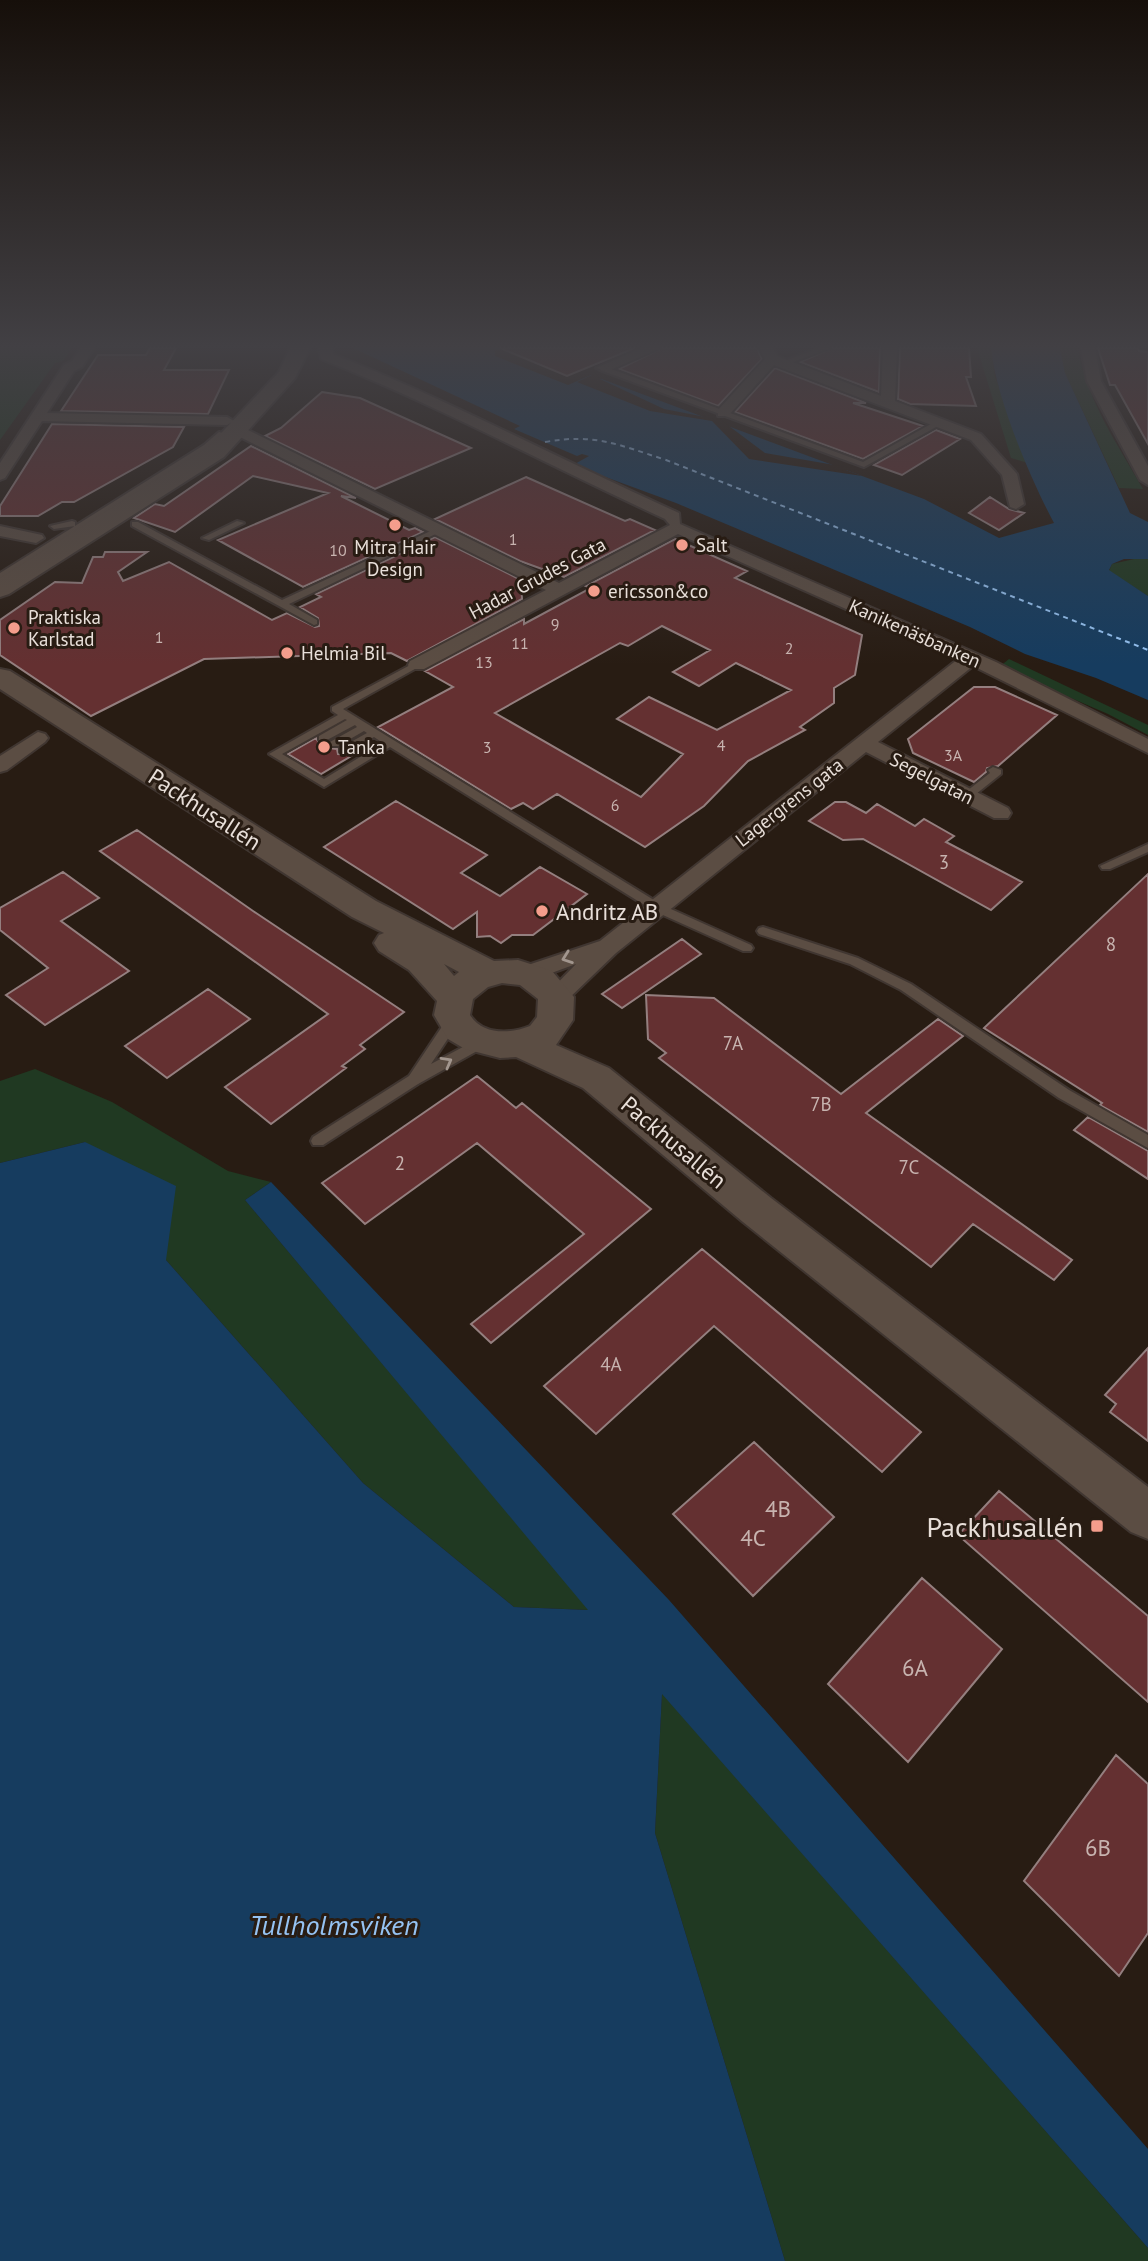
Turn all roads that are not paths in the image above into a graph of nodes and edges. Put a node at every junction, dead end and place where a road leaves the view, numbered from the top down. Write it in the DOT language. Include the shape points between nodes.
graph roads {
  1 [pos="14,454"];
  2 [pos="173,454"];
  3 [pos="197,454"];
  4 [pos="209,454"];
  5 [pos="287,454"];
  6 [pos="542,454"];
  7 [pos="831,454"];
  8 [pos="886,454"];
  9 [pos="991,454"];
  10 [pos="1134,454"];
  11 [pos="0,475"];
  12 [pos="1148,480"];
  13 [pos="1016,504"];
  14 [pos="240,523"];
  15 [pos="135,524"];
  16 [pos="675,525"];
  17 [pos="54,529"];
  18 [pos="440,530"];
  19 [pos="0,531"];
  20 [pos="206,538"];
  21 [pos="0,561"];
  22 [pos="0,570"];
  23 [pos="0,577"];
  24 [pos="0,589"];
  25 [pos="560,590"];
  26 [pos="282,604"];
  27 [pos="314,622"];
  28 [pos="971,658"];
  29 [pos="417,665"];
  30 [pos="0,677"];
  31 [pos="0,693"];
  32 [pos="359,724"];
  33 [pos="38,738"];
  34 [pos="390,743"];
  35 [pos="864,743"];
  36 [pos="1148,747"];
  37 [pos="0,766"];
  38 [pos="993,770"];
  39 [pos="967,796"];
  40 [pos="1001,813"];
  41 [pos="1148,848"];
  42 [pos="1107,866"];
  43 [pos="658,908"];
  44 [pos="763,931"];
  45 [pos="608,947"];
  46 [pos="747,948"];
  47 [pos="489,973"];
  48 [pos="527,974"];
  49 [pos="556,1007"];
  50 [pos="455,1008"];
  51 [pos="481,1043"];
  52 [pos="520,1044"];
  53 [pos="596,1078"];
  54 [pos="413,1080"];
  55 [pos="318,1141"];
  56 [pos="1148,1142"];
  57 [pos="1148,1516"];
  1 -- 11 [label="street"];
  2 -- 17 [label="street"];
  3 -- 23 [label="lane"];
  4 -- 24 [label="street" via="201,463"];
  5 -- 18 [label="street"];
  6 -- 16 [label="street, Kanikenäsbanken" via="673,516"];
  7 -- 8 [label="lane" via="864,466"];
  9 -- 13 [label="street" via="1009,474"];
  10 -- 12 [label="street"];
  14 -- 20 [label="lane"];
  15 -- 26 [label="lane"];
  16 -- 25 [label="street, Hadar Grudes Gata"];
  16 -- 28 [label="street, Kanikenäsbanken"];
  17 -- 19 [label="street"];
  17 -- 21 [label="street"];
  17 -- 22 [label="lane"];
  18 -- 25 [label="street"];
  18 -- 26 [label="lane"];
  25 -- 29 [label="street, Hadar Grudes Gata"];
  26 -- 27 [label="lane"];
  28 -- 35 [label="street, Lagergrens gata"];
  28 -- 36 [label="street, Kanikenäsbanken"];
  29 -- 32 [label="lane" via="336,709"];
  30 -- 47 [label="street, Packhusallén" via="364,909"];
  31 -- 50 [label="street, Packhusallén" via="301,890 414,955"];
  32 -- 32 [label="lane" via="334,744"];
  32 -- 34 [label="lane"];
  32 -- 34 [label="lane" via="274,754 324,784"];
  33 -- 37 [label="street"];
  34 -- 43 [label="lane"];
  35 -- 39 [label="street, Segelgatan"];
  35 -- 43 [label="street, Lagergrens gata"];
  38 -- 39 [label="lane" via="997,772"];
  39 -- 40 [label="street, Segelgatan"];
  41 -- 42 [label="lane"];
  43 -- 45 [label="street, Lagergrens gata"];
  43 -- 46 [label="lane"];
  44 -- 56 [label="lane" via="854,961 906,987 1064,1094"];
  45 -- 48 [label="street, Lagergrens gata, one-way"];
  45 -- 49 [label="street, Lagergrens gata"];
  47 -- 48 [label="street"];
  47 -- 50 [label="street" via="463,987"];
  48 -- 49 [label="street" via="540,979"];
  49 -- 52 [label="street" via="543,1034"];
  49 -- 53 [label="street, Packhusallén"];
  50 -- 51 [label="street" via="469,1037"];
  50 -- 54 [label="lane"];
  51 -- 52 [label="street"];
  54 -- 51 [label="lane, one-way"];
  52 -- 53 [label="street, Packhusallén"];
  53 -- 57 [label="street, Packhusallén" via="767,1219"];
  54 -- 55 [label="lane"];
}
